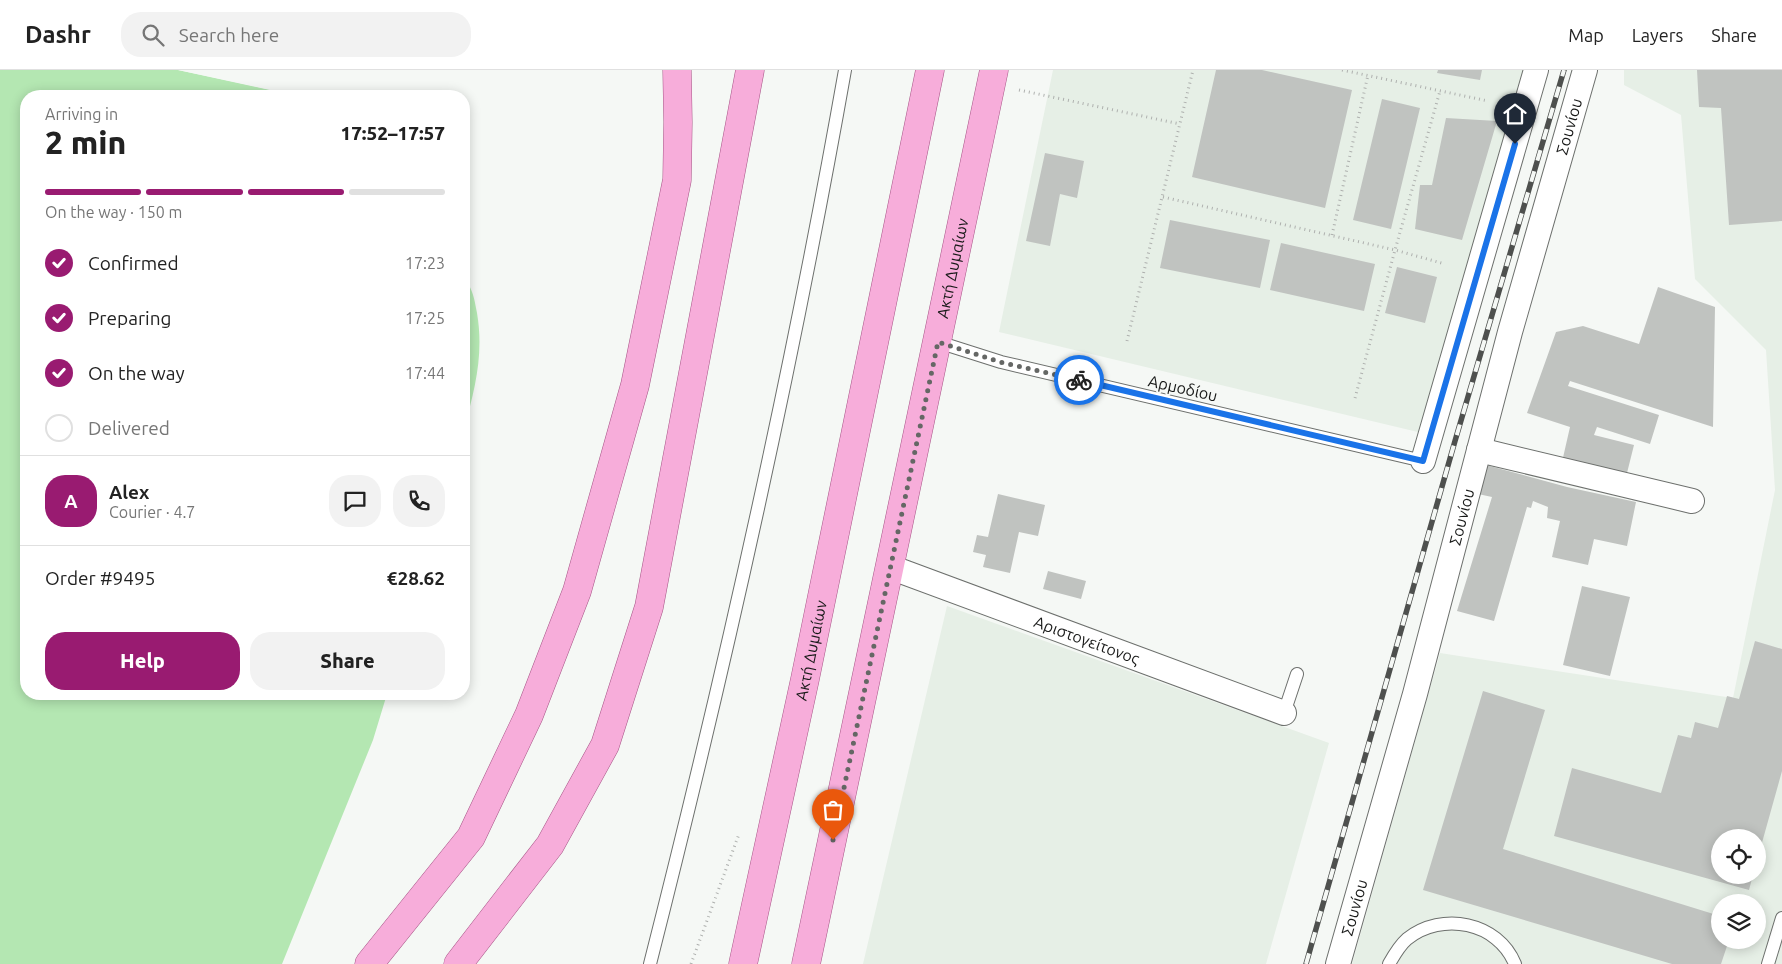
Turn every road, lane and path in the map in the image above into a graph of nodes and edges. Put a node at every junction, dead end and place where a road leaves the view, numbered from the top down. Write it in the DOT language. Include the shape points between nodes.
graph roads {
  1 [pos="677,70"];
  2 [pos="845,70"];
  3 [pos="930,70"];
  4 [pos="1193,70"];
  5 [pos="1342,70"];
  6 [pos="1536,70"];
  7 [pos="1585,70"];
  8 [pos="751,73"];
  9 [pos="1368,76"];
  10 [pos="993,77"];
  11 [pos="1440,91"];
  12 [pos="1488,101"];
  13 [pos="1180,124"];
  14 [pos="1163,197"];
  15 [pos="1332,236"];
  16 [pos="1395,250"];
  17 [pos="1445,264"];
  18 [pos="1127,341"];
  19 [pos="938,342"];
  20 [pos="1355,398"];
  21 [pos="1479,450"];
  22 [pos="1423,461"];
  23 [pos="1692,501"];
  24 [pos="890,567"];
  25 [pos="1297,674"];
  26 [pos="1284,713"];
  27 [pos="741,830"];
  28 [pos="1782,918"];
  29 [pos="369,964"];
  30 [pos="458,964"];
  31 [pos="650,964"];
  32 [pos="691,964"];
  33 [pos="743,964"];
  34 [pos="806,964"];
  35 [pos="1338,964"];
  36 [pos="1389,964"];
  37 [pos="1515,964"];
  38 [pos="1768,964"];
  1 -- 29 [label="main road" via="676,180 635,386 577,591 529,715 470,837"];
  2 -- 31 [label="lane" via="820,214 738,599"];
  3 -- 33 [label="main road, Ακτή Δυμαίων"];
  4 -- 13 [label="path"];
  5 -- 9 [label="path"];
  6 -- 22 [label="street"];
  7 -- 21 [label="street, Σουνίου"];
  8 -- 30 [label="main road" via="649,607 605,745 550,846"];
  9 -- 11 [label="path"];
  9 -- 15 [label="path"];
  10 -- 13 [label="path"];
  10 -- 19 [label="main road, Ακτή Δυμαίων"];
  11 -- 12 [label="path"];
  11 -- 16 [label="path"];
  13 -- 14 [label="path"];
  14 -- 15 [label="path"];
  14 -- 18 [label="path"];
  15 -- 16 [label="path"];
  16 -- 17 [label="path"];
  16 -- 20 [label="path"];
  19 -- 22 [label="lane, Αρμοδίου" via="1000,362"];
  19 -- 24 [label="main road, Ακτή Δυμαίων"];
  21 -- 23 [label="street"];
  21 -- 35 [label="street, Σουνίου"];
  24 -- 26 [label="street, Αριστογείτονος"];
  24 -- 34 [label="main road, Ακτή Δυμαίων"];
  25 -- 26 [label="lane"];
  27 -- 32 [label="path"];
  28 -- 38 [label="lane"];
  36 -- 37 [label="lane" via="1407,939 1434,925 1450,923 1466,924 1494,937 1506,948"];
}
